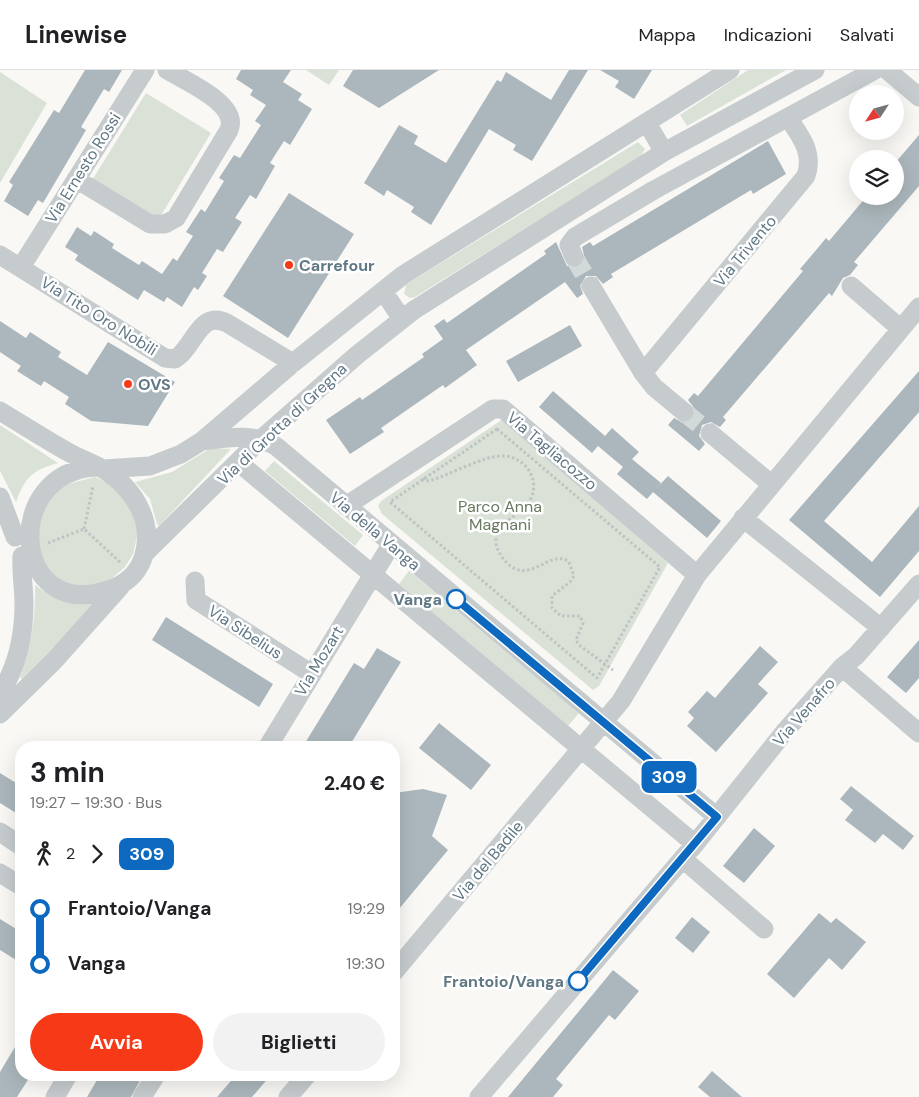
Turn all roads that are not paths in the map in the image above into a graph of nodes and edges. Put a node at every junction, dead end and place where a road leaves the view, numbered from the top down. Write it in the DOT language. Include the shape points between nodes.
graph roads {
  1 [pos="145,70"];
  2 [pos="167,70"];
  3 [pos="730,70"];
  4 [pos="815,70"];
  5 [pos="875,70"];
  6 [pos="887,70"];
  7 [pos="919,97"];
  8 [pos="789,119"];
  9 [pos="647,123"];
  10 [pos="664,152"];
  11 [pos="641,166"];
  12 [pos="76,179"];
  13 [pos="654,190"];
  14 [pos="572,248"];
  15 [pos="0,255"];
  16 [pos="21,267"];
  17 [pos="591,286"];
  18 [pos="852,286"];
  19 [pos="383,291"];
  20 [pos="919,307"];
  21 [pos="402,319"];
  22 [pos="901,329"];
  23 [pos="293,363"];
  24 [pos="643,374"];
  25 [pos="0,411"];
  26 [pos="684,412"];
  27 [pos="710,433"];
  28 [pos="260,440"];
  29 [pos="202,441"];
  30 [pos="238,462"];
  31 [pos="99,471"];
  32 [pos="771,484"];
  33 [pos="0,497"];
  34 [pos="346,506"];
  35 [pos="744,518"];
  36 [pos="391,545"];
  37 [pos="20,552"];
  38 [pos="144,554"];
  39 [pos="697,575"];
  40 [pos="124,576"];
  41 [pos="372,576"];
  42 [pos="195,581"];
  43 [pos="919,584"];
  44 [pos="881,628"];
  45 [pos="842,667"];
  46 [pos="312,674"];
  47 [pos="0,694"];
  48 [pos="0,714"];
  49 [pos="604,722"];
  50 [pos="919,734"];
  51 [pos="271,741"];
  52 [pos="581,749"];
  53 [pos="717,817"];
  54 [pos="0,832"];
  55 [pos="15,842"];
  56 [pos="689,852"];
  57 [pos="0,873"];
  58 [pos="15,882"];
  59 [pos="764,929"];
  60 [pos="400,965"];
  61 [pos="64,1081"];
  62 [pos="153,1081"];
  63 [pos="302,1081"];
  64 [pos="146,1095"];
  65 [pos="55,1097"];
  66 [pos="288,1097"];
  67 [pos="479,1097"];
  1 -- 12 [label="street, Via Ernesto Rossi"];
  2 -- 12 [label="street" via="224,106 231,122 176,218 164,224 150,224"];
  3 -- 9 [label="street"];
  4 -- 10 [label="street, Via di Grotta di Gregna"];
  5 -- 8 [label="street"];
  6 -- 7 [label="street"];
  8 -- 13 [label="street"];
  8 -- 24 [label="street, Via Trivento" via="808,152 806,176"];
  9 -- 10 [label="street"];
  9 -- 19 [label="street" via="421,263"];
  10 -- 11 [label="street, Via di Grotta di Gregna"];
  11 -- 13 [label="street"];
  11 -- 21 [label="street, Via di Grotta di Gregna"];
  12 -- 16 [label="street, Via Ernesto Rossi"];
  13 -- 14 [label="street"];
  15 -- 16 [label="street, Via Tito Oro Nobili"];
  16 -- 23 [label="street, Via Tito Oro Nobili" via="165,358 180,356 201,327 216,319"];
  17 -- 24 [label="street"];
  18 -- 22 [label="street"];
  19 -- 21 [label="street"];
  19 -- 23 [label="street"];
  20 -- 22 [label="street"];
  21 -- 28 [label="street, Via di Grotta di Gregna"];
  22 -- 32 [label="street"];
  23 -- 29 [label="street"];
  24 -- 26 [label="street"];
  25 -- 31 [label="street"];
  27 -- 32 [label="street"];
  28 -- 29 [label="street, Via della Vanga" via="240,437"];
  28 -- 30 [label="street, Via di Grotta di Gregna"];
  28 -- 34 [label="street, Via della Vanga" via="277,447"];
  29 -- 31 [label="street" via="158,465"];
  30 -- 38 [label="street, Via di Grotta di Gregna"];
  30 -- 41 [label="street"];
  31 -- 37 [label="street" via="75,468 58,472 31,491 19,519"];
  31 -- 38 [label="street" via="128,490 142,510 146,532"];
  32 -- 35 [label="street"];
  33 -- 37 [label="street"];
  34 -- 36 [label="street, Via della Vanga"];
  34 -- 39 [label="street, Via Tagliacozzo" via="493,409 503,409"];
  35 -- 39 [label="street"];
  35 -- 44 [label="street"];
  36 -- 41 [label="street, Via Mozart"];
  36 -- 49 [label="street, Via della Vanga"];
  37 -- 40 [label="street" via="31,571 66,593 90,594"];
  37 -- 47 [label="street" via="24,602 22,634 13,667"];
  38 -- 40 [label="street" via="137,569"];
  39 -- 49 [label="street, Via del Badile" via="628,691"];
  40 -- 48 [label="street" via="54,661"];
  41 -- 46 [label="street, Via Mozart"];
  41 -- 52 [label="street"];
  42 -- 46 [label="street, Via Sibelius" via="196,600"];
  43 -- 44 [label="street, Via Venafro"];
  44 -- 45 [label="street, Via Venafro"];
  45 -- 50 [label="street"];
  45 -- 53 [label="street, Via Venafro" via="786,730"];
  46 -- 51 [label="street, Via Mozart"];
  49 -- 52 [label="street, Via del Badile"];
  49 -- 53 [label="street, Via della Vanga"];
  52 -- 56 [label="street"];
  52 -- 60 [label="street, Via del Badile"];
  53 -- 56 [label="street, Via Venafro"];
  54 -- 55 [label="street"];
  56 -- 59 [label="street"];
  56 -- 67 [label="street, Via Venafro"];
  57 -- 58 [label="street"];
  61 -- 65 [label="street"];
  62 -- 64 [label="street"];
  63 -- 66 [label="street"];
}
